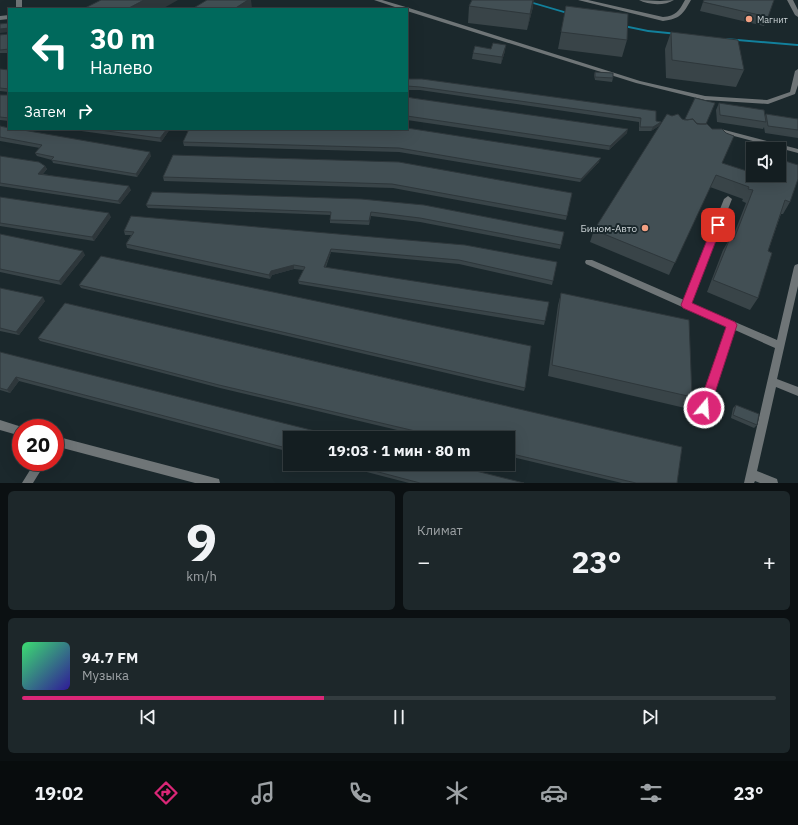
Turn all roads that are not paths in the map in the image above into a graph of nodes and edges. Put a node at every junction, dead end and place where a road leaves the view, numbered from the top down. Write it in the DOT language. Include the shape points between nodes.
graph roads {
  1 [pos="376,0"];
  2 [pos="581,0"];
  3 [pos="642,0"];
  4 [pos="671,0"];
  5 [pos="688,0"];
  6 [pos="790,0"];
  7 [pos="403,8"];
  8 [pos="408,10"];
  9 [pos="798,15"];
  10 [pos="798,71"];
  11 [pos="721,131"];
  12 [pos="798,151"];
  13 [pos="728,199"];
  14 [pos="589,262"];
  15 [pos="798,271"];
  16 [pos="794,299"];
  17 [pos="686,305"];
  18 [pos="732,325"];
  19 [pos="780,346"];
  20 [pos="772,381"];
  21 [pos="798,392"];
  22 [pos="704,408"];
  23 [pos="0,425"];
  24 [pos="12,428"];
  25 [pos="64,443"];
  26 [pos="35,471"];
  27 [pos="750,478"];
  28 [pos="27,483"];
  29 [pos="215,483"];
  30 [pos="773,483"];
  1 -- 7 [label="lane"];
  2 -- 5 [label="lane" via="663,19 674,19"];
  3 -- 4 [label="lane" via="657,3"];
  6 -- 9 [label="lane"];
  8 -- 10 [label="lane" via="638,82 705,98 768,102 793,92"];
  11 -- 12 [label="lane"];
  13 -- 17 [label="lane"];
  14 -- 17 [label="lane"];
  15 -- 16 [label="lane"];
  16 -- 19 [label="lane"];
  17 -- 18 [label="lane"];
  18 -- 19 [label="lane"];
  18 -- 22 [label="lane"];
  19 -- 20 [label="lane"];
  20 -- 21 [label="lane"];
  20 -- 27 [label="lane"];
  23 -- 24 [label="lane"];
  25 -- 29 [label="lane"];
  26 -- 28 [label="lane"];
  27 -- 30 [label="lane"];
}
